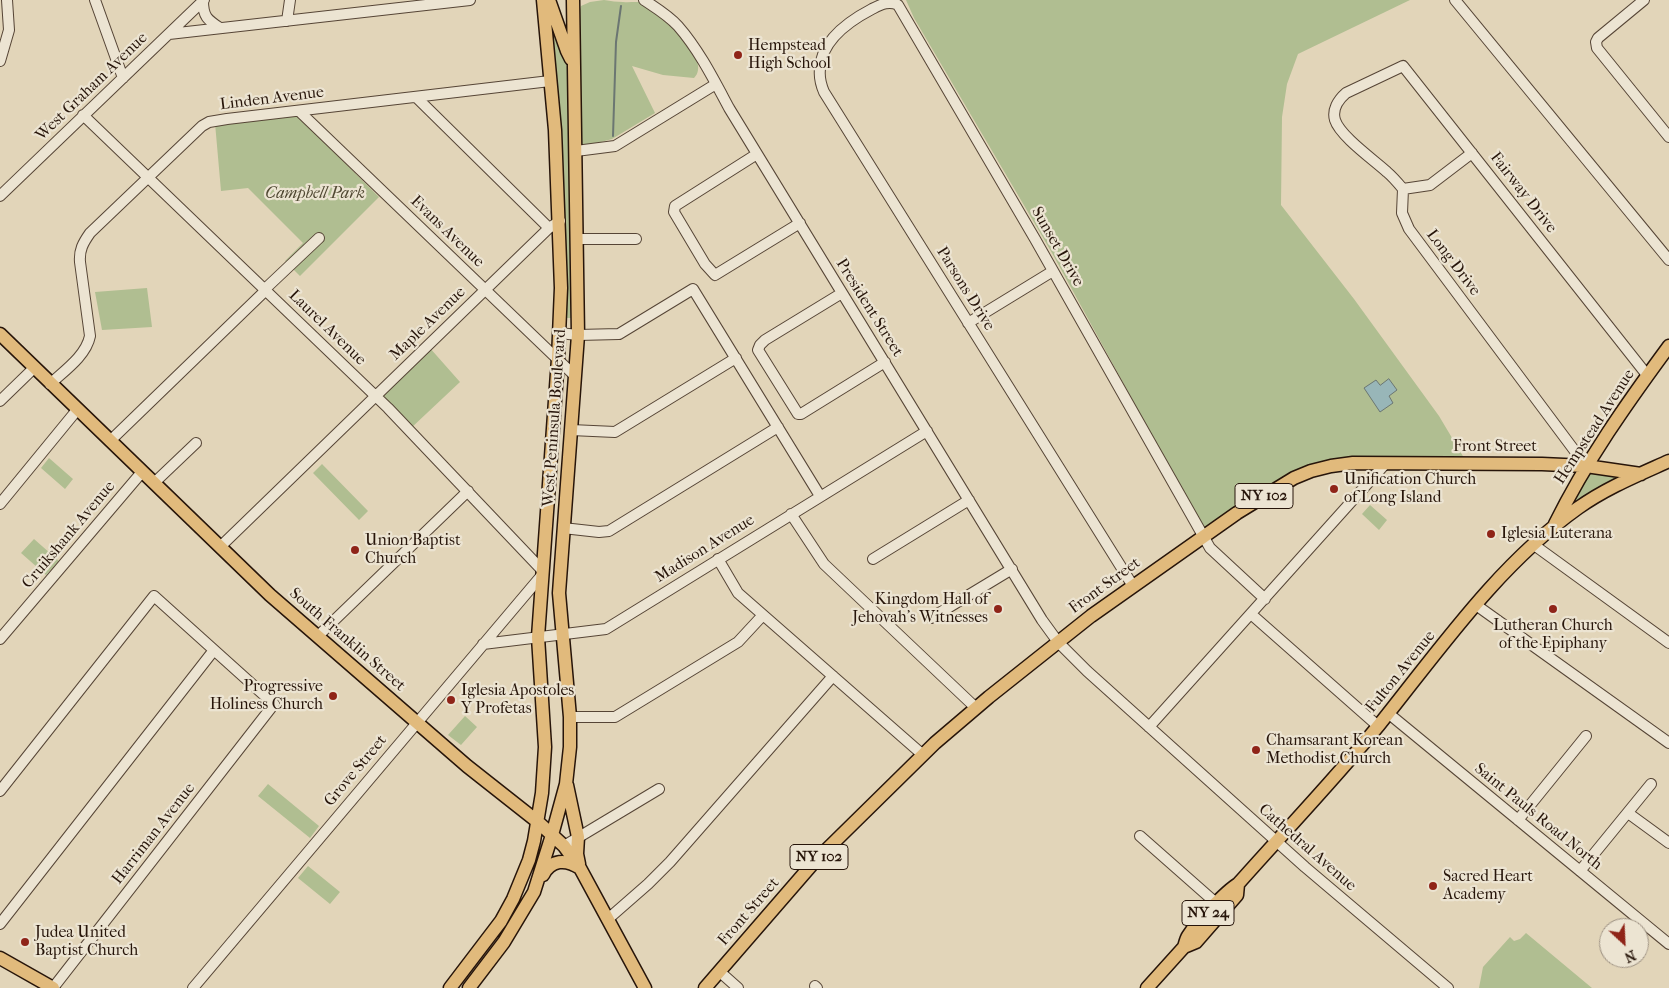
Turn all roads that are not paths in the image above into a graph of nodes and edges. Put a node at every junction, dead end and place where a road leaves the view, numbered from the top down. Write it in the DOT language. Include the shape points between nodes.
graph roads {
  1 [pos="7,0"];
  2 [pos="96,0"];
  3 [pos="204,0"];
  4 [pos="290,0"];
  5 [pos="370,0"];
  6 [pos="470,0"];
  7 [pos="543,0"];
  8 [pos="549,0"];
  9 [pos="573,0"];
  10 [pos="644,0"];
  11 [pos="1455,0"];
  12 [pos="1644,0"];
  13 [pos="451,1"];
  14 [pos="369,11"];
  15 [pos="866,12"];
  16 [pos="288,21"];
  17 [pos="220,28"];
  18 [pos="169,34"];
  19 [pos="0,61"];
  20 [pos="574,63"];
  21 [pos="123,78"];
  22 [pos="550,81"];
  23 [pos="716,84"];
  24 [pos="416,97"];
  25 [pos="299,111"];
  26 [pos="83,115"];
  27 [pos="1669,137"];
  28 [pos="576,151"];
  29 [pos="1472,153"];
  30 [pos="758,154"];
  31 [pos="148,177"];
  32 [pos="1403,189"];
  33 [pos="0,196"];
  34 [pos="800,224"];
  35 [pos="554,225"];
  36 [pos="319,238"];
  37 [pos="576,239"];
  38 [pos="636,239"];
  39 [pos="1669,260"];
  40 [pos="1053,271"];
  41 [pos="265,290"];
  42 [pos="486,290"];
  43 [pos="842,293"];
  44 [pos="968,323"];
  45 [pos="559,333"];
  46 [pos="0,334"];
  47 [pos="578,335"];
  48 [pos="1669,346"];
  49 [pos="736,358"];
  50 [pos="558,359"];
  51 [pos="885,362"];
  52 [pos="34,368"];
  53 [pos="1647,375"];
  54 [pos="575,376"];
  55 [pos="50,384"];
  56 [pos="376,396"];
  57 [pos="0,401"];
  58 [pos="77,410"];
  59 [pos="778,427"];
  60 [pos="571,430"];
  61 [pos="927,431"];
  62 [pos="110,441"];
  63 [pos="196,443"];
  64 [pos="1669,461"];
  65 [pos="1386,463"];
  66 [pos="1586,466"];
  67 [pos="142,472"];
  68 [pos="1641,474"];
  69 [pos="154,483"];
  70 [pos="468,491"];
  71 [pos="820,496"];
  72 [pos="970,500"];
  73 [pos="0,504"];
  74 [pos="791,514"];
  75 [pos="563,528"];
  76 [pos="1553,528"];
  77 [pos="1204,536"];
  78 [pos="1534,545"];
  79 [pos="220,547"];
  80 [pos="718,559"];
  81 [pos="873,559"];
  82 [pos="1012,569"];
  83 [pos="542,572"];
  84 [pos="1133,586"];
  85 [pos="1265,599"];
  86 [pos="1476,605"];
  87 [pos="1251,614"];
  88 [pos="762,615"];
  89 [pos="931,618"];
  90 [pos="562,634"];
  91 [pos="318,636"];
  92 [pos="538,637"];
  93 [pos="0,640"];
  94 [pos="1058,642"];
  95 [pos="1669,643"];
  96 [pos="483,644"];
  97 [pos="214,650"];
  98 [pos="833,676"];
  99 [pos="976,708"];
  100 [pos="1388,714"];
  101 [pos="570,717"];
  102 [pos="417,722"];
  103 [pos="1378,726"];
  104 [pos="1149,727"];
  105 [pos="1586,736"];
  106 [pos="1669,743"];
  107 [pos="923,755"];
  108 [pos="566,784"];
  109 [pos="1651,784"];
  110 [pos="658,789"];
  111 [pos="0,791"];
  112 [pos="1628,813"];
  113 [pos="1518,820"];
  114 [pos="538,822"];
  115 [pos="552,835"];
  116 [pos="1140,836"];
  117 [pos="578,837"];
  118 [pos="1276,842"];
  119 [pos="1669,843"];
  120 [pos="564,846"];
  121 [pos="580,868"];
  122 [pos="1580,871"];
  123 [pos="1238,884"];
  124 [pos="534,892"];
  125 [pos="1216,903"];
  126 [pos="608,920"];
  127 [pos="0,924"];
  128 [pos="1669,944"];
  129 [pos="1184,947"];
  130 [pos="0,958"];
  131 [pos="720,972"];
  132 [pos="53,988"];
  133 [pos="194,988"];
  134 [pos="450,988"];
  135 [pos="469,988"];
  136 [pos="645,988"];
  137 [pos="705,988"];
  138 [pos="738,988"];
  139 [pos="1147,988"];
  140 [pos="1448,988"];
  1 -- 19 [label="street" via="9,30"];
  2 -- 21 [label="street"];
  3 -- 17 [label="street" via="206,16"];
  3 -- 18 [label="street, West Graham Avenue"];
  4 -- 16 [label="street"];
  5 -- 14 [label="street"];
  6 -- 13 [label="street"];
  7 -- 22 [label="main road, West Peninsula Boulevard"];
  8 -- 20 [label="main road"];
  9 -- 20 [label="main road, West Peninsula Boulevard"];
  10 -- 23 [label="street, President Street" via="677,26"];
  11 -- 39 [label="street"];
  12 -- 27 [label="street" via="1598,38 1597,48"];
  13 -- 14 [label="street"];
  14 -- 16 [label="street"];
  15 -- 40 [label="street, Sunset Drive" via="881,4 898,4"];
  15 -- 44 [label="street, Parsons Drive" via="849,22 832,41 823,56 821,84"];
  16 -- 17 [label="street"];
  17 -- 18 [label="street"];
  18 -- 21 [label="street, West Graham Avenue"];
  20 -- 28 [label="main road, West Peninsula Boulevard"];
  21 -- 26 [label="street, West Graham Avenue"];
  22 -- 24 [label="street, Linden Avenue"];
  22 -- 35 [label="main road, West Peninsula Boulevard" via="555,130"];
  23 -- 28 [label="street" via="615,146"];
  23 -- 30 [label="street, President Street"];
  24 -- 25 [label="street, Linden Avenue"];
  24 -- 35 [label="street"];
  25 -- 31 [label="street, Linden Avenue" via="209,122"];
  25 -- 42 [label="street, Evans Avenue"];
  26 -- 31 [label="street, Laurel Avenue"];
  26 -- 33 [label="street, West Graham Avenue"];
  28 -- 37 [label="main road, West Peninsula Boulevard"];
  29 -- 32 [label="street" via="1430,185"];
  29 -- 32 [label="street, Fairway Drive" via="1403,66 1340,98 1334,110 1335,121 1343,133"];
  29 -- 53 [label="street, Fairway Drive"];
  30 -- 34 [label="street, President Street"];
  30 -- 34 [label="street" via="675,206 674,212 705,264 715,275"];
  31 -- 41 [label="street, Laurel Avenue"];
  31 -- 55 [label="street, Linden Avenue" via="90,233 82,245 79,252 90,336 78,357"];
  32 -- 66 [label="street, Long Drive" via="1402,213 1409,228"];
  34 -- 43 [label="street, President Street"];
  35 -- 42 [label="street, Maple Avenue"];
  35 -- 45 [label="main road, West Peninsula Boulevard" via="561,288"];
  36 -- 41 [label="street"];
  37 -- 38 [label="street"];
  37 -- 47 [label="main road, West Peninsula Boulevard"];
  40 -- 44 [label="street"];
  40 -- 77 [label="street, Sunset Drive"];
  41 -- 56 [label="street, Laurel Avenue"];
  41 -- 62 [label="street"];
  42 -- 50 [label="street, Evans Avenue"];
  42 -- 56 [label="street, Maple Avenue"];
  43 -- 51 [label="street, President Street"];
  43 -- 51 [label="street" via="765,340 758,350 798,414"];
  44 -- 84 [label="street, Parsons Drive"];
  45 -- 47 [label="street"];
  45 -- 50 [label="main road, West Peninsula Boulevard"];
  46 -- 52 [label="main road, South Franklin Street"];
  47 -- 49 [label="street" via="619,334 693,289"];
  47 -- 54 [label="main road, West Peninsula Boulevard"];
  48 -- 53 [label="main road, Hempstead Avenue"];
  49 -- 59 [label="street"];
  49 -- 60 [label="street" via="614,432"];
  50 -- 54 [label="street, Evans Avenue"];
  50 -- 83 [label="main road, West Peninsula Boulevard"];
  51 -- 61 [label="street, President Street"];
  52 -- 55 [label="main road, South Franklin Street"];
  52 -- 57 [label="street"];
  53 -- 66 [label="main road, Hempstead Avenue"];
  54 -- 60 [label="main road, West Peninsula Boulevard"];
  55 -- 58 [label="main road, South Franklin Street"];
  56 -- 70 [label="street, Laurel Avenue"];
  56 -- 79 [label="street, Maple Avenue"];
  58 -- 62 [label="main road, South Franklin Street"];
  58 -- 73 [label="street"];
  59 -- 71 [label="street"];
  59 -- 75 [label="street" via="609,531"];
  60 -- 75 [label="main road, West Peninsula Boulevard"];
  61 -- 71 [label="street, Madison Avenue"];
  61 -- 72 [label="street, President Street"];
  62 -- 67 [label="main road, South Franklin Street"];
  63 -- 69 [label="street"];
  64 -- 68 [label="main road, NY 24"];
  65 -- 66 [label="main road, Front Street / NY 102"];
  65 -- 77 [label="main road, Front Street / NY 102" via="1353,463 1311,471 1289,480"];
  65 -- 85 [label="street"];
  66 -- 68 [label="main road, Front Street / NY 102"];
  66 -- 76 [label="main road, Hempstead Avenue"];
  67 -- 69 [label="main road, South Franklin Street"];
  67 -- 93 [label="street, Cruikshank Avenue"];
  68 -- 76 [label="main road, NY 24" via="1595,497"];
  69 -- 79 [label="main road, South Franklin Street"];
  70 -- 83 [label="street, Laurel Avenue"];
  70 -- 91 [label="street"];
  71 -- 74 [label="street, Madison Avenue"];
  72 -- 81 [label="street"];
  72 -- 82 [label="street, President Street"];
  74 -- 80 [label="street, Madison Avenue"];
  74 -- 99 [label="street" via="824,564"];
  75 -- 90 [label="main road, West Peninsula Boulevard" via="559,593"];
  76 -- 78 [label="main road, Fulton Avenue / NY 24"];
  77 -- 84 [label="main road, Front Street / NY 102"];
  77 -- 85 [label="street, Sunset Drive" via="1210,548"];
  78 -- 86 [label="main road, Fulton Avenue / NY 24"];
  78 -- 95 [label="street"];
  79 -- 91 [label="main road, South Franklin Street"];
  80 -- 88 [label="street" via="738,593"];
  80 -- 90 [label="street, Madison Avenue" via="606,628"];
  82 -- 89 [label="street"];
  82 -- 94 [label="street, President Street"];
  83 -- 92 [label="main road, West Peninsula Boulevard"];
  83 -- 96 [label="street, Grove Street"];
  84 -- 94 [label="main road, Front Street / NY 102"];
  85 -- 87 [label="street"];
  86 -- 100 [label="main road, Fulton Avenue / NY 24"];
  86 -- 106 [label="street"];
  87 -- 103 [label="street"];
  87 -- 104 [label="street"];
  88 -- 98 [label="street"];
  88 -- 101 [label="street" via="738,642 615,717"];
  90 -- 92 [label="street, Madison Avenue"];
  90 -- 101 [label="main road, West Peninsula Boulevard"];
  91 -- 102 [label="main road, South Franklin Street"];
  92 -- 96 [label="street, Madison Avenue"];
  92 -- 114 [label="main road, West Peninsula Boulevard" via="545,747"];
  94 -- 99 [label="main road, Front Street / NY 102"];
  94 -- 104 [label="street, Cathedral Avenue"];
  96 -- 102 [label="street, Grove Street"];
  97 -- 111 [label="street" via="154,596"];
  97 -- 127 [label="street"];
  97 -- 132 [label="street, Harriman Avenue" via="274,704"];
  98 -- 107 [label="street"];
  98 -- 126 [label="street" via="670,862"];
  99 -- 107 [label="main road, Front Street / NY 102"];
  100 -- 103 [label="main road, Fulton Avenue / NY 24"];
  100 -- 113 [label="street, Saint Pauls Road North"];
  101 -- 108 [label="main road, West Peninsula Boulevard"];
  102 -- 114 [label="main road, South Franklin Street"];
  102 -- 133 [label="street, Grove Street"];
  103 -- 118 [label="main road, Fulton Avenue / NY 24"];
  104 -- 118 [label="street, Cathedral Avenue"];
  105 -- 113 [label="street"];
  107 -- 131 [label="main road, Front Street / NY 102" via="815,861"];
  108 -- 115 [label="main road, West Peninsula Boulevard"];
  108 -- 117 [label="main road"];
  109 -- 112 [label="street"];
  110 -- 117 [label="street"];
  112 -- 119 [label="street"];
  112 -- 122 [label="street"];
  113 -- 122 [label="street, Saint Pauls Road North"];
  114 -- 115 [label="main road, South Franklin Street"];
  114 -- 134 [label="main road, West Peninsula Boulevard" via="529,860 513,899 501,921"];
  115 -- 120 [label="main road, South Franklin Street"];
  115 -- 124 [label="main road, West Peninsula Boulevard"];
  116 -- 125 [label="street"];
  117 -- 120 [label="street"];
  117 -- 121 [label="main road" via="576,854"];
  118 -- 123 [label="main road, Fulton Avenue / NY 24"];
  118 -- 140 [label="street, Cathedral Avenue"];
  120 -- 121 [label="main road, South Franklin Street"];
  121 -- 124 [label="main road" via="564,861 555,863 546,870"];
  121 -- 126 [label="main road, South Franklin Street"];
  122 -- 128 [label="street, Saint Pauls Road North"];
  123 -- 125 [label="main road, Fulton Avenue / NY 24"];
  123 -- 129 [label="main road, Fulton Avenue" via="1237,895 1231,902 1196,942"];
  124 -- 135 [label="main road" via="504,942"];
  125 -- 129 [label="main road, Fulton Avenue / NY 24" via="1188,936"];
  126 -- 136 [label="main road, South Franklin Street"];
  129 -- 139 [label="main road, Fulton Avenue / NY 24"];
  130 -- 132 [label="main road"];
  131 -- 137 [label="main road, Front Street / NY 102"];
  131 -- 138 [label="street"];
}
